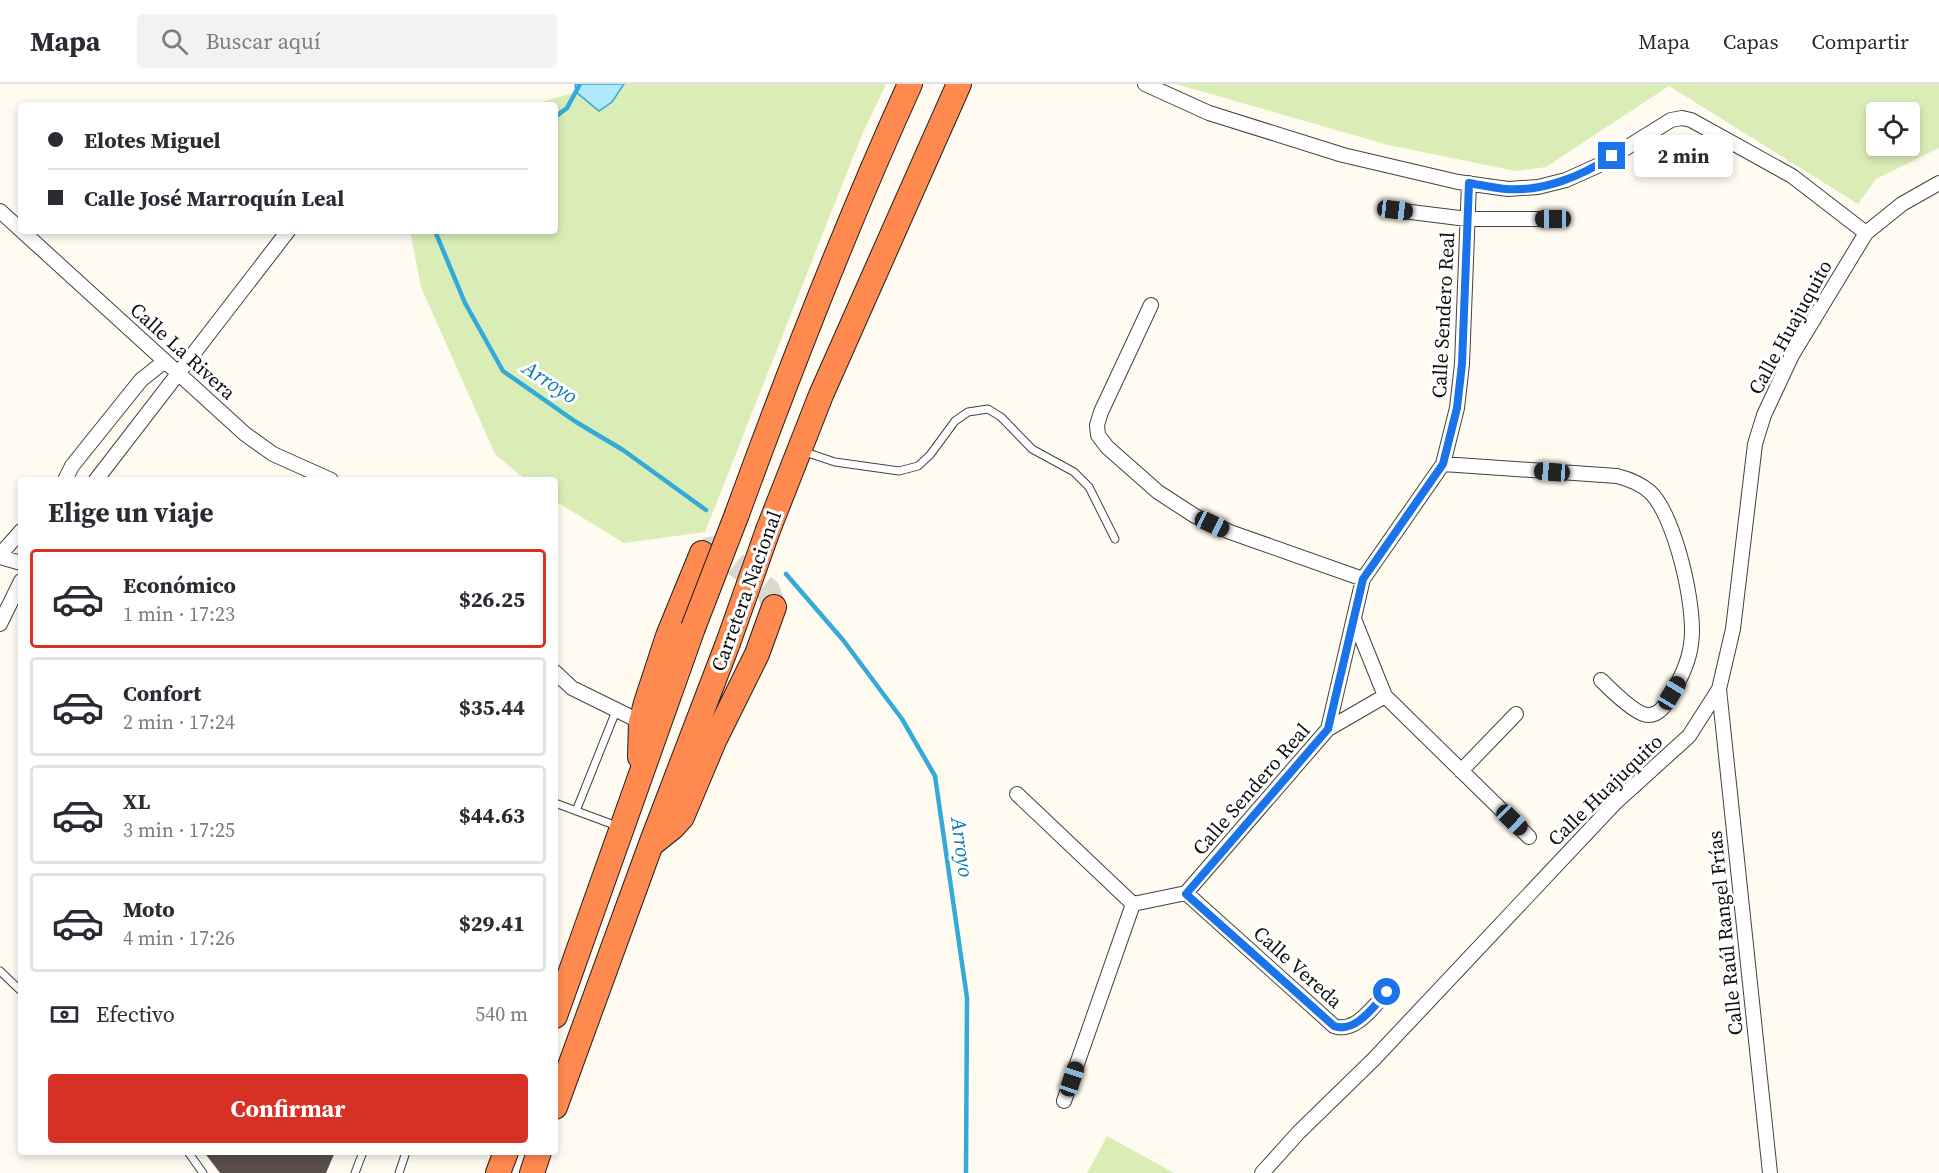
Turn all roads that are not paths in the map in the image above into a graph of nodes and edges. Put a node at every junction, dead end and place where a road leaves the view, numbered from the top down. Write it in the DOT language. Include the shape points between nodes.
graph roads {
  1 [pos="910,84"];
  2 [pos="958,84"];
  3 [pos="1145,84"];
  4 [pos="1469,183"];
  5 [pos="1939,183"];
  6 [pos="1395,210"];
  7 [pos="0,211"];
  8 [pos="1467,219"];
  9 [pos="1553,219"];
  10 [pos="18,228"];
  11 [pos="1866,233"];
  12 [pos="24,234"];
  13 [pos="286,234"];
  14 [pos="1151,305"];
  15 [pos="165,360"];
  16 [pos="180,374"];
  17 [pos="800,450"];
  18 [pos="1443,464"];
  19 [pos="66,477"];
  20 [pos="98,477"];
  21 [pos="324,477"];
  22 [pos="18,535"];
  23 [pos="1115,539"];
  24 [pos="702,553"];
  25 [pos="0,556"];
  26 [pos="18,562"];
  27 [pos="1363,579"];
  28 [pos="18,587"];
  29 [pos="774,607"];
  30 [pos="1354,619"];
  31 [pos="0,624"];
  32 [pos="558,675"];
  33 [pos="1601,680"];
  34 [pos="1719,690"];
  35 [pos="1385,696"];
  36 [pos="616,711"];
  37 [pos="1516,714"];
  38 [pos="641,723"];
  39 [pos="1328,729"];
  40 [pos="1461,771"];
  41 [pos="640,780"];
  42 [pos="1017,794"];
  43 [pos="558,803"];
  44 [pos="576,811"];
  45 [pos="622,828"];
  46 [pos="1529,837"];
  47 [pos="651,844"];
  48 [pos="1186,894"];
  49 [pos="1133,904"];
  50 [pos="0,971"];
  51 [pos="18,988"];
  52 [pos="1387,992"];
  53 [pos="558,1008"];
  54 [pos="558,1099"];
  55 [pos="1065,1101"];
  56 [pos="190,1155"];
  57 [pos="362,1155"];
  58 [pos="405,1155"];
  59 [pos="505,1155"];
  60 [pos="539,1155"];
  61 [pos="203,1173"];
  62 [pos="355,1173"];
  63 [pos="399,1173"];
  64 [pos="498,1173"];
  65 [pos="532,1173"];
  66 [pos="1262,1173"];
  67 [pos="1770,1173"];
  1 -- 41 [label="highway, Carretera Nacional, bridge" via="862,189 791,368"];
  2 -- 17 [label="highway, Carretera Nacional"];
  3 -- 4 [label="street" via="1209,113 1343,155"];
  4 -- 8 [label="street, Calle Sendero Real"];
  4 -- 11 [label="street" via="1508,189 1538,188 1566,180 1597,166 1658,127 1682,118 1770,162"];
  5 -- 11 [label="street, Calle Huajuquito" via="1902,204"];
  6 -- 8 [label="street"];
  7 -- 10 [label="street, Calle La Rivera"];
  8 -- 9 [label="street"];
  8 -- 18 [label="street, Calle Sendero Real" via="1462,364 1457,408"];
  11 -- 34 [label="street, Calle Huajuquito" via="1792,355 1764,415 1755,444 1733,628"];
  12 -- 15 [label="street, Calle La Rivera"];
  13 -- 16 [label="street"];
  14 -- 27 [label="street" via="1101,412 1098,435 1107,447 1158,492 1195,516"];
  15 -- 16 [label="street, Calle La Rivera"];
  15 -- 19 [label="street" via="141,380"];
  16 -- 20 [label="street"];
  16 -- 21 [label="street, Calle La Rivera" via="245,434 273,454"];
  17 -- 23 [label="lane" via="835,462 899,471 918,465 930,455 955,422 968,412 988,409 1032,449 1074,472 1089,487"];
  17 -- 47 [label="highway, Carretera Nacional, bridge"];
  18 -- 27 [label="street, Calle Sendero Real"];
  18 -- 33 [label="street" via="1617,476 1651,493 1678,548 1692,612 1691,644 1680,681 1656,713 1646,716 1636,711"];
  22 -- 25 [label="street"];
  24 -- 38 [label="highway" via="668,636"];
  25 -- 26 [label="street"];
  27 -- 30 [label="street, Calle Sendero Real"];
  28 -- 31 [label="street"];
  29 -- 47 [label="highway" via="758,654 714,741 682,817"];
  30 -- 35 [label="street"];
  30 -- 39 [label="street, Calle Sendero Real"];
  32 -- 36 [label="street" via="572,688"];
  34 -- 66 [label="street, Calle Huajuquito" via="1689,736 1609,810"];
  34 -- 67 [label="street, Calle Raúl Rangel Frías"];
  35 -- 39 [label="street"];
  35 -- 40 [label="street"];
  36 -- 38 [label="street"];
  36 -- 44 [label="lane"];
  37 -- 40 [label="street"];
  38 -- 41 [label="highway"];
  39 -- 48 [label="street, Calle Sendero Real"];
  40 -- 46 [label="street"];
  41 -- 45 [label="highway, Carretera Nacional"];
  42 -- 49 [label="street"];
  43 -- 44 [label="lane"];
  44 -- 45 [label="lane"];
  45 -- 53 [label="highway, Carretera Nacional"];
  47 -- 54 [label="highway, Carretera Nacional"];
  48 -- 49 [label="street"];
  48 -- 52 [label="street, Calle Vereda" via="1334,1026 1349,1027 1357,1022"];
  49 -- 55 [label="street"];
  50 -- 51 [label="lane"];
  56 -- 61 [label="lane"];
  57 -- 62 [label="lane"];
  58 -- 63 [label="lane"];
  59 -- 64 [label="highway"];
  60 -- 65 [label="highway"];
}
